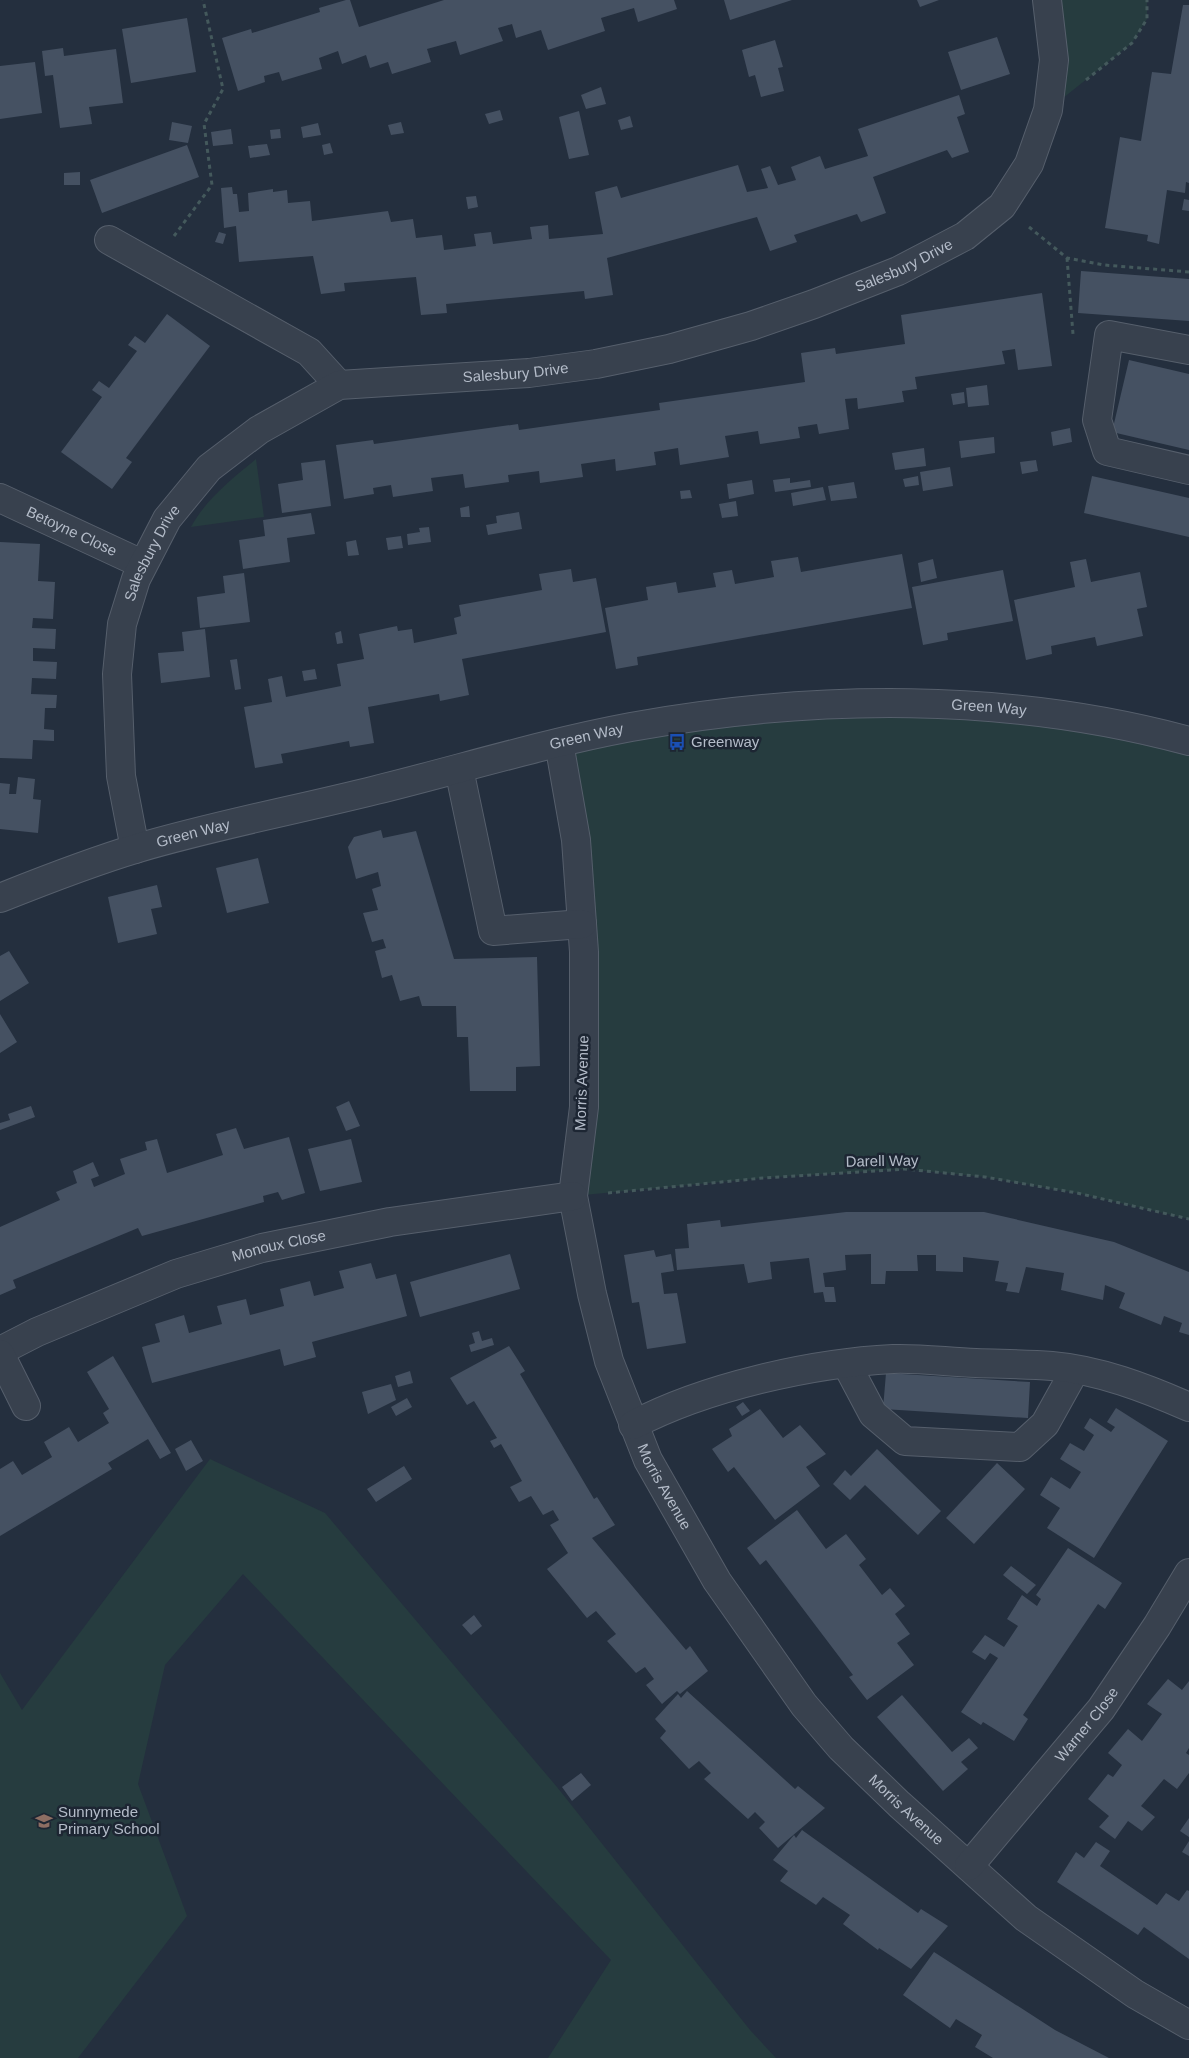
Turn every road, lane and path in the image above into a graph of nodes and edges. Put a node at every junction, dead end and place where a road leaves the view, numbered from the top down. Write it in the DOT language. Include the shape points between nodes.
graph roads {
  1 [pos="203,0"];
  2 [pos="1047,0"];
  3 [pos="1147,0"];
  4 [pos="1048,110"];
  5 [pos="1002,206"];
  6 [pos="109,240"];
  7 [pos="151,265"];
  8 [pos="1189,272"];
  9 [pos="1189,350"];
  10 [pos="339,385"];
  11 [pos="1189,470"];
  12 [pos="0,498"];
  13 [pos="142,564"];
  14 [pos="1188,738"];
  15 [pos="559,743"];
  16 [pos="459,769"];
  17 [pos="135,849"];
  18 [pos="0,898"];
  19 [pos="582,924"];
  20 [pos="573,1196"];
  21 [pos="1189,1219"];
  22 [pos="0,1351"];
  23 [pos="0,1354"];
  24 [pos="847,1364"];
  25 [pos="1075,1370"];
  26 [pos="26,1406"];
  27 [pos="1189,1407"];
  28 [pos="634,1425"];
  29 [pos="1189,1573"];
  30 [pos="969,1866"];
  31 [pos="1189,2026"];
  1 -- 7 [label="path" via="223,88 204,124 212,185"];
  2 -- 4 [label="street, Salesbury Drive" via="1054,60"];
  3 -- 4 [label="path" via="1147,19 1132,43"];
  4 -- 5 [label="street, Salesbury Drive" via="1029,164"];
  5 -- 8 [label="path" via="1066,258 1104,266"];
  5 -- 10 [label="street, Salesbury Drive" via="965,236 898,271 751,326 669,349 529,373"];
  6 -- 7 [label="street"];
  7 -- 10 [label="street" via="309,352"];
  9 -- 11 [label="street" via="1109,336 1097,420 1108,451"];
  10 -- 13 [label="street, Salesbury Drive" via="259,430 209,468 167,519"];
  12 -- 13 [label="street, Betoyne Close"];
  13 -- 17 [label="street, Salesbury Drive" via="122,624 116,674 121,776"];
  14 -- 15 [label="street, Green Way" via="1039,712 905,702 802,705 701,716"];
  15 -- 16 [label="street, Green Way"];
  15 -- 19 [label="street, Morris Avenue" via="576,840"];
  16 -- 17 [label="street, Green Way"];
  16 -- 19 [label="street" via="493,932"];
  17 -- 18 [label="street, Green Way"];
  19 -- 20 [label="street, Morris Avenue" via="584,1107"];
  20 -- 21 [label="path, Darell Way" via="763,1178 905,1169 985,1177 1077,1193"];
  20 -- 22 [label="street, Monoux Close" via="390,1222 262,1248 176,1274 37,1332"];
  20 -- 28 [label="street, Morris Avenue" via="609,1361"];
  23 -- 26 [label="street"];
  24 -- 25 [label="street" via="893,1359 1052,1366"];
  24 -- 25 [label="street" via="873,1414 905,1441 1020,1447 1045,1424"];
  24 -- 28 [label="street" via="757,1380 712,1393"];
  25 -- 27 [label="street" via="1106,1376"];
  28 -- 30 [label="street, Morris Avenue" via="648,1460 713,1573 804,1705 841,1748"];
  29 -- 30 [label="street, Warner Close" via="1101,1709"];
  30 -- 31 [label="street, Morris Avenue" via="1026,1918 1135,1994"];
}
